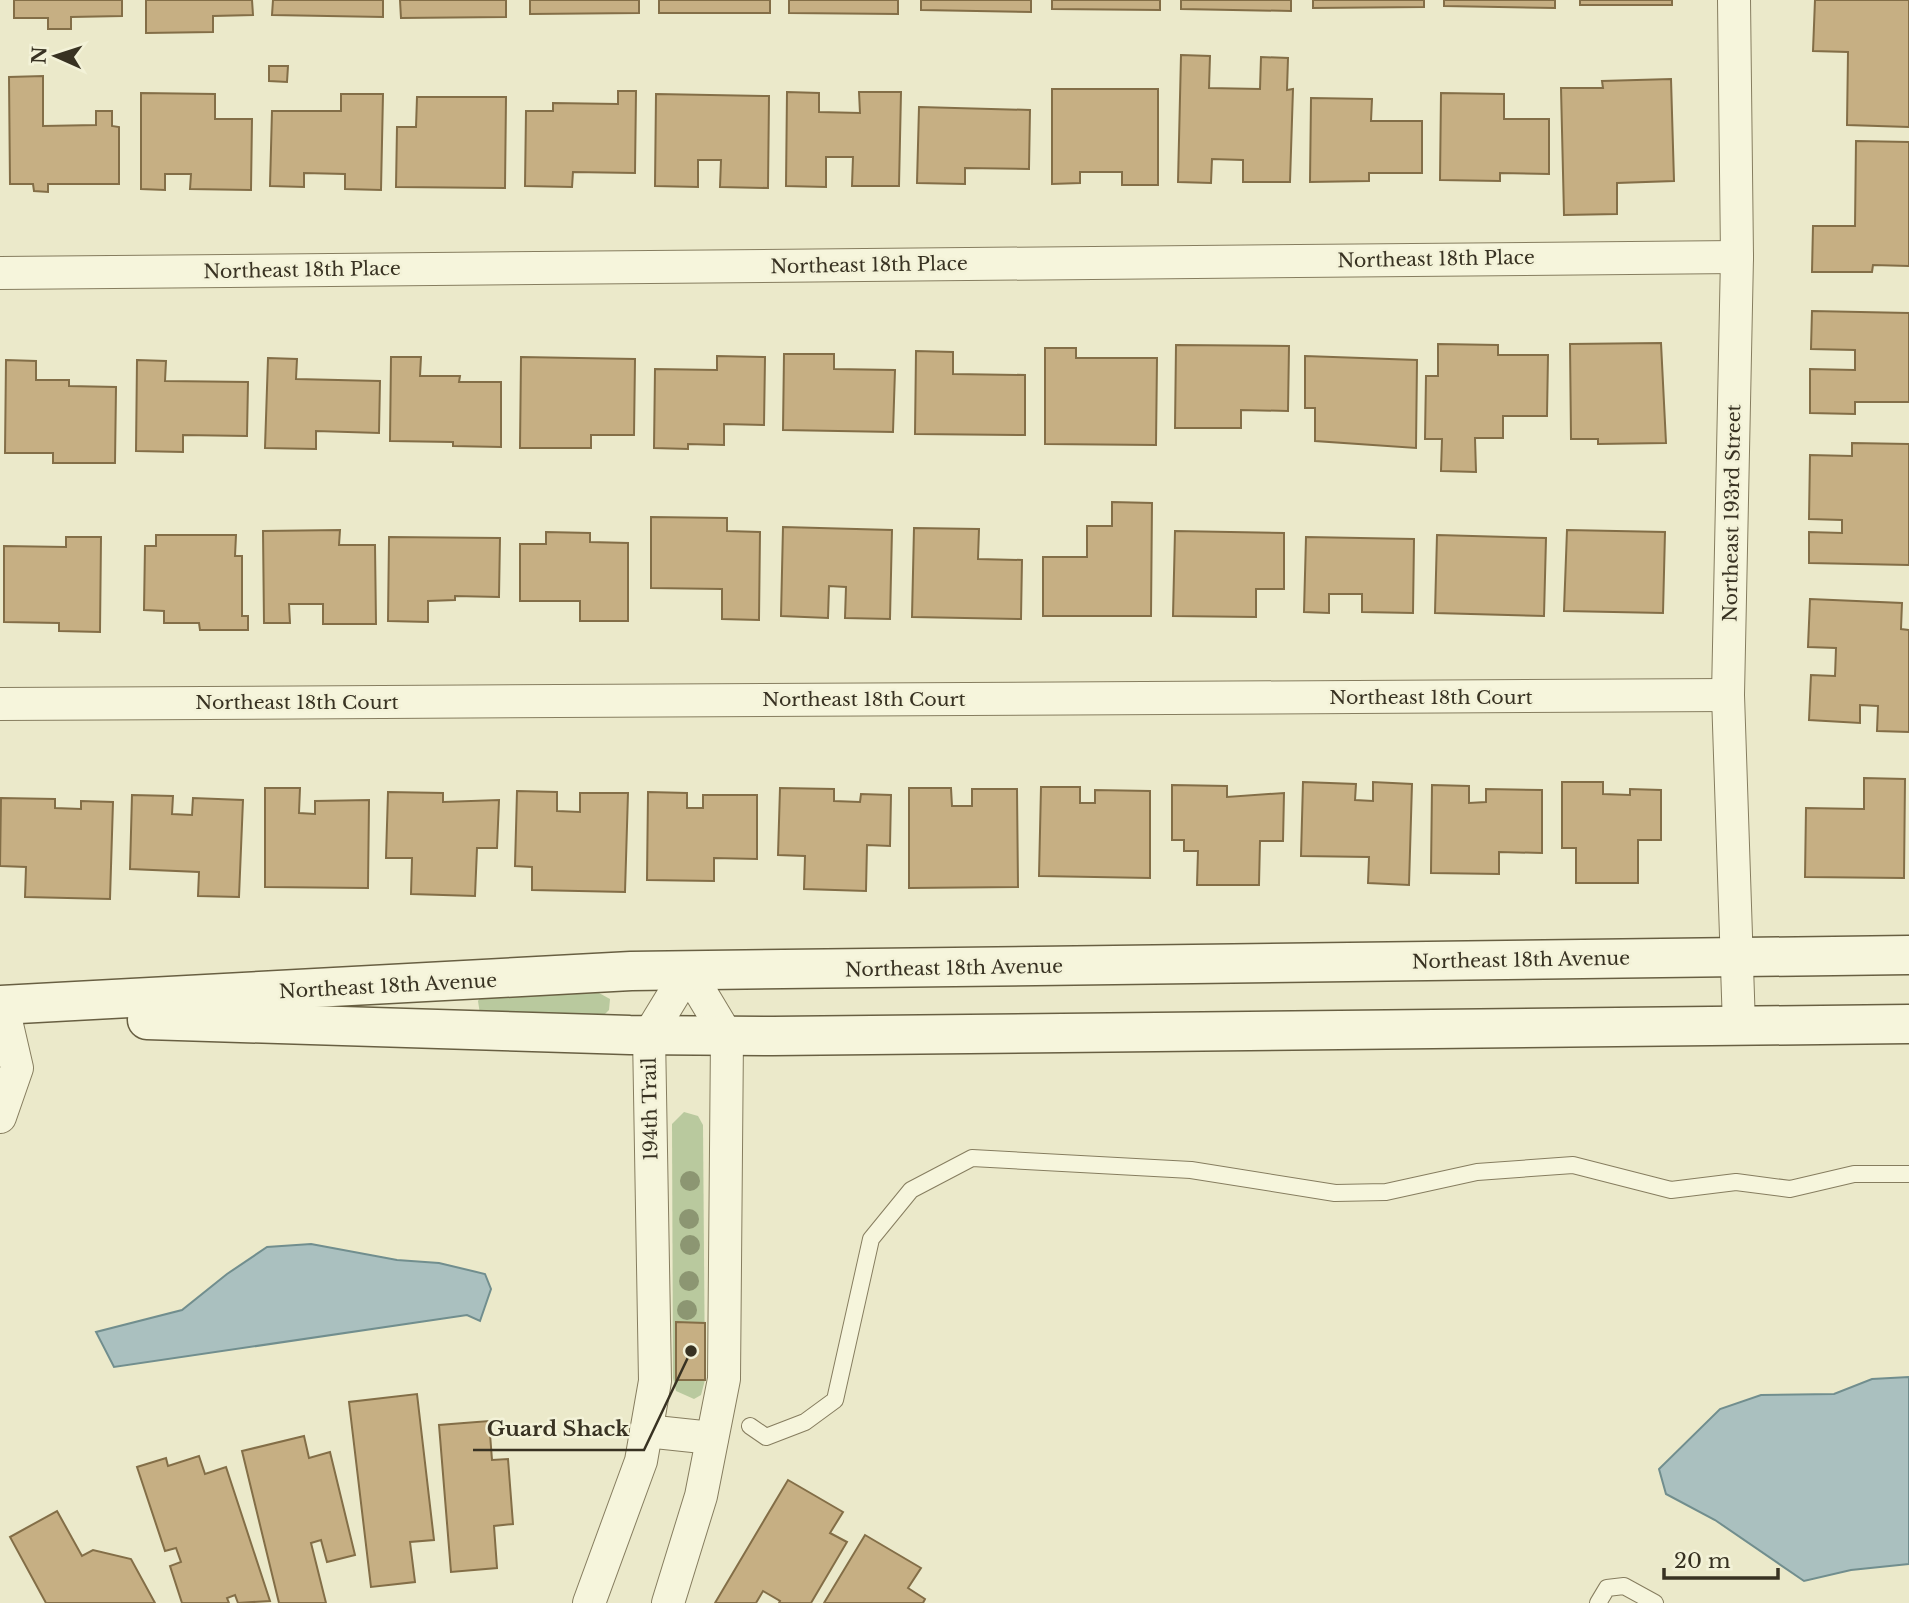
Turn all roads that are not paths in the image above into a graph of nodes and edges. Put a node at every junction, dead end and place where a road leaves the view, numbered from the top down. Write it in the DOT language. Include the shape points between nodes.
graph roads {
  1 [pos="1734,0"];
  2 [pos="1737,257"];
  3 [pos="0,273"];
  4 [pos="1728,695"];
  5 [pos="0,704"];
  6 [pos="1909,955"];
  7 [pos="1736,957"];
  8 [pos="688,971"];
  9 [pos="2,1012"];
  10 [pos="1909,1024"];
  11 [pos="1739,1026"];
  12 [pos="649,1035"];
  13 [pos="727,1036"];
  14 [pos="0,1117"];
  15 [pos="1909,1174"];
  16 [pos="750,1426"];
  17 [pos="646,1431"];
  18 [pos="712,1438"];
  19 [pos="589,1603"];
  20 [pos="668,1603"];
  21 [pos="1598,1603"];
  22 [pos="1655,1603"];
  1 -- 2 [label="street, Northeast 193rd Street"];
  2 -- 3 [label="street, Northeast 18th Place"];
  2 -- 4 [label="street, Northeast 193rd Street"];
  4 -- 5 [label="street, Northeast 18th Court"];
  4 -- 7 [label="street, Northeast 193rd Street"];
  6 -- 7 [label="street, Northeast 18th Avenue"];
  7 -- 8 [label="street, Northeast 18th Avenue"];
  7 -- 11 [label="street, Northeast 193rd Street"];
  8 -- 9 [label="street, Northeast 18th Avenue"];
  8 -- 12 [label="street, 194th Trail"];
  8 -- 13 [label="street"];
  9 -- 12 [label="street, Northeast 18th Avenue"];
  9 -- 14 [label="street" via="17,1068"];
  10 -- 11 [label="street, Northeast 18th Avenue"];
  11 -- 13 [label="street, Northeast 18th Avenue"];
  12 -- 13 [label="street, Northeast 18th Avenue"];
  12 -- 17 [label="street, 194th Trail" via="655,1381"];
  13 -- 18 [label="street" via="724,1379"];
  15 -- 16 [label="lane" via="1854,1174 1790,1189 1735,1182 1671,1190 1573,1165 1478,1172 1386,1192 1335,1193 1191,1170 972,1158 911,1190 871,1240 835,1400 805,1422 766,1437"];
  17 -- 18 [label="street"];
  17 -- 19 [label="street, 194th Trail" via="641,1461"];
  18 -- 20 [label="street" via="701,1496"];
  21 -- 22 [label="lane" via="1607,1588 1624,1586"];
}
